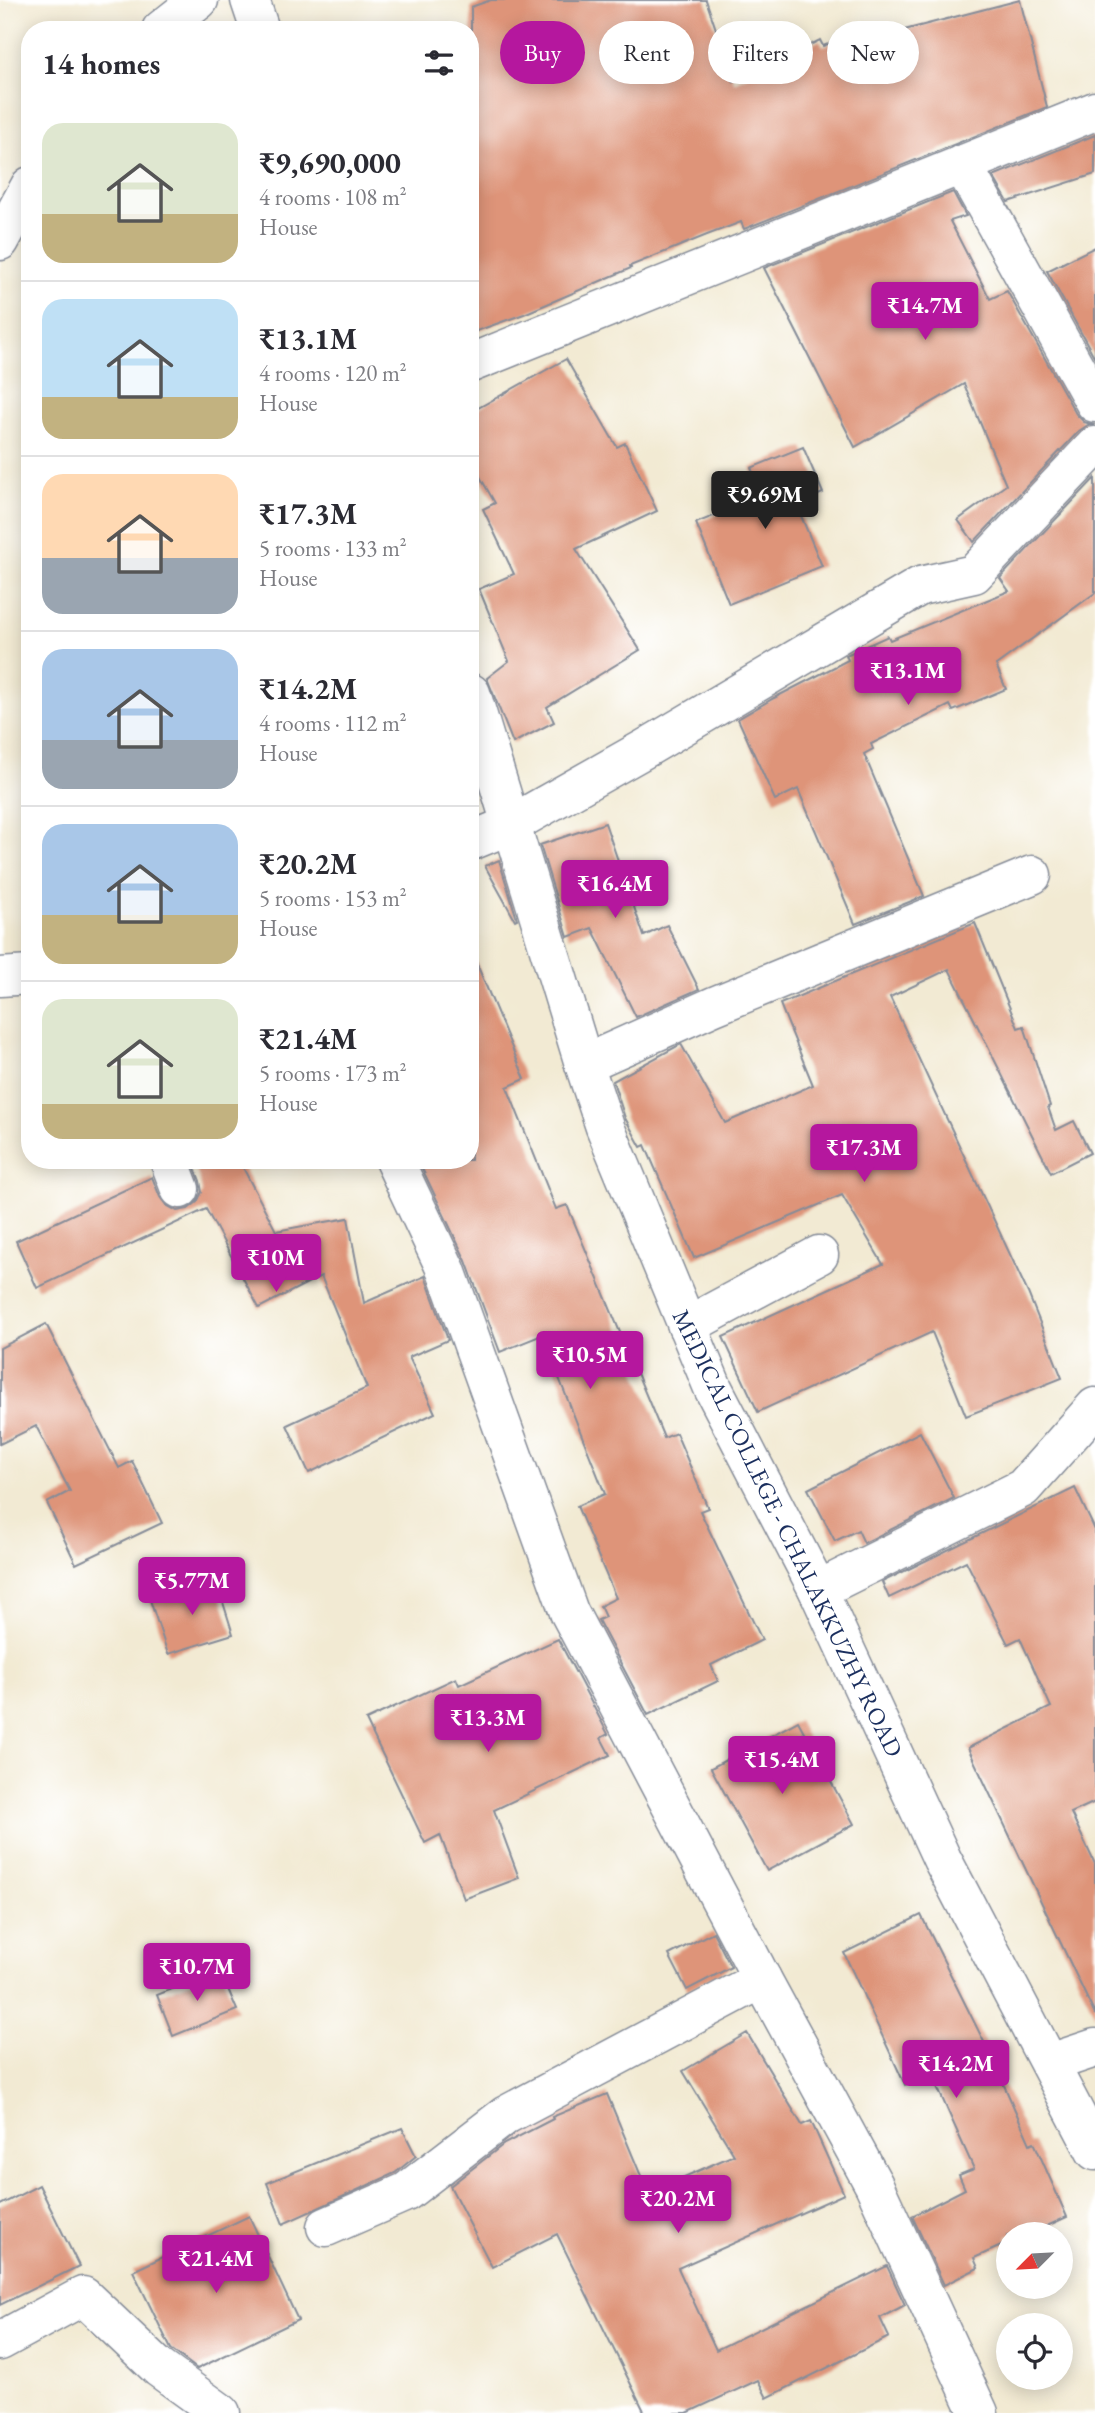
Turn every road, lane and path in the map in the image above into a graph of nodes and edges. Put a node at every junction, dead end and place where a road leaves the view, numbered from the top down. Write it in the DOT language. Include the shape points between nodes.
graph roads {
  1 [pos="199,0"];
  2 [pos="250,0"];
  3 [pos="172,21"];
  4 [pos="257,21"];
  5 [pos="1095,111"];
  6 [pos="962,164"];
  7 [pos="21,203"];
  8 [pos="0,241"];
  9 [pos="479,360"];
  10 [pos="1095,403"];
  11 [pos="1095,446"];
  12 [pos="479,720"];
  13 [pos="510,825"];
  14 [pos="479,838"];
  15 [pos="1032,875"];
  16 [pos="21,976"];
  17 [pos="0,977"];
  18 [pos="583,1065"];
  19 [pos="398,1169"];
  20 [pos="819,1255"];
  21 [pos="687,1326"];
  22 [pos="1095,1407"];
  23 [pos="818,1590"];
  24 [pos="762,1979"];
  25 [pos="1095,2048"];
  26 [pos="1050,2063"];
  27 [pos="1095,2151"];
  28 [pos="326,2227"];
  29 [pos="0,2341"];
  30 [pos="221,2413"];
  31 [pos="979,2413"];
  1 -- 3 [label="street"];
  2 -- 4 [label="street"];
  5 -- 6 [label="street"];
  6 -- 9 [label="street"];
  6 -- 10 [label="street"];
  7 -- 8 [label="street"];
  11 -- 13 [label="street" via="974,574 920,586"];
  12 -- 13 [label="street, MEDICAL COLLEGE - CHALAKKUZHY ROAD"];
  13 -- 14 [label="street"];
  13 -- 18 [label="street, MEDICAL COLLEGE - CHALAKKUZHY ROAD"];
  15 -- 18 [label="street"];
  16 -- 17 [label="street"];
  18 -- 21 [label="street, MEDICAL COLLEGE - CHALAKKUZHY ROAD"];
  19 -- 24 [label="street" via="446,1270 569,1612"];
  20 -- 21 [label="street"];
  21 -- 23 [label="street, MEDICAL COLLEGE - CHALAKKUZHY ROAD" via="713,1388"];
  22 -- 23 [label="street" via="1023,1488"];
  23 -- 26 [label="street, MEDICAL COLLEGE - CHALAKKUZHY ROAD" via="942,1859"];
  24 -- 28 [label="street" via="506,2115 406,2192"];
  24 -- 31 [label="street" via="874,2185"];
  25 -- 26 [label="street"];
  26 -- 27 [label="street, MEDICAL COLLEGE - CHALAKKUZHY ROAD"];
  29 -- 30 [label="street" via="83,2296 159,2368"];
}
